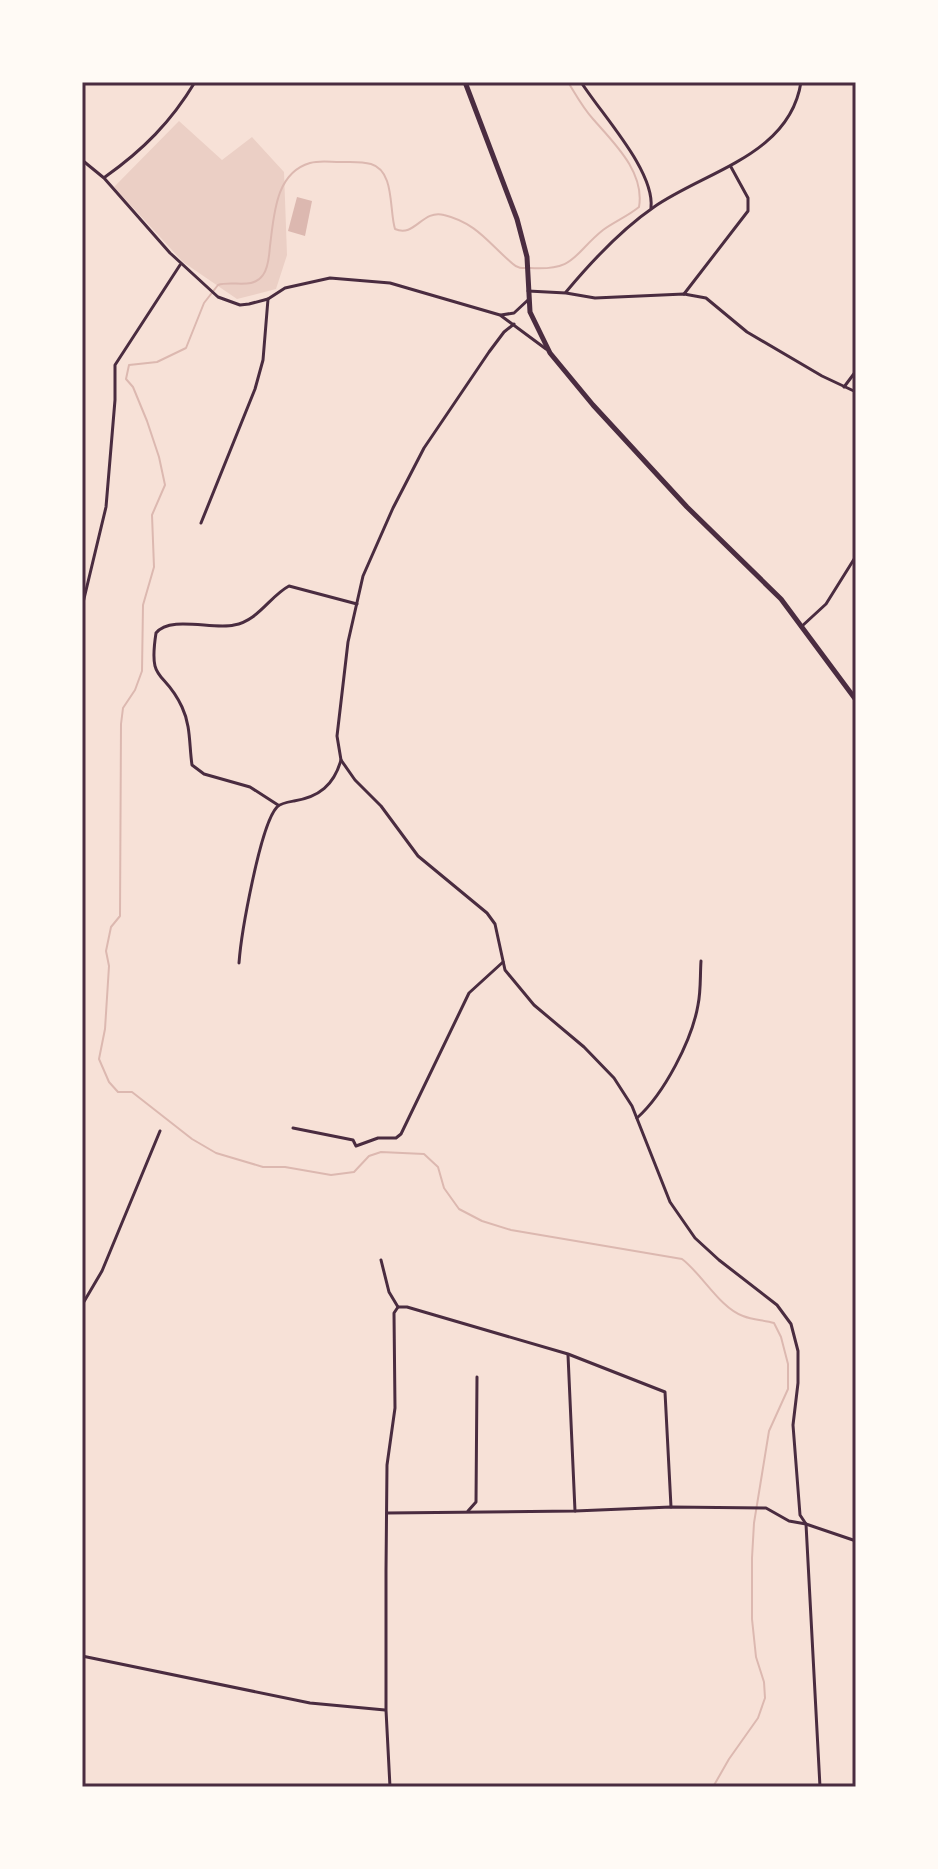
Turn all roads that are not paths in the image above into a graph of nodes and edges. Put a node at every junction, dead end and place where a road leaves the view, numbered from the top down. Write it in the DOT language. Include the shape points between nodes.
graph roads {
  1 [pos="195,82"];
  2 [pos="465,82"];
  3 [pos="581,82"];
  4 [pos="801,82"];
  5 [pos="82,160"];
  6 [pos="731,167"];
  7 [pos="104,178"];
  8 [pos="651,209"];
  9 [pos="180,264"];
  10 [pos="528,291"];
  11 [pos="566,293"];
  12 [pos="684,294"];
  13 [pos="268,299"];
  14 [pos="528,300"];
  15 [pos="500,315"];
  16 [pos="514,324"];
  17 [pos="550,353"];
  18 [pos="856,371"];
  19 [pos="844,387"];
  20 [pos="856,392"];
  21 [pos="201,523"];
  22 [pos="856,556"];
  23 [pos="357,604"];
  24 [pos="82,607"];
  25 [pos="801,627"];
  26 [pos="856,700"];
  27 [pos="82,758"];
  28 [pos="341,760"];
  29 [pos="83,779"];
  30 [pos="278,805"];
  31 [pos="701,961"];
  32 [pos="503,962"];
  33 [pos="239,963"];
  34 [pos="637,1118"];
  35 [pos="293,1128"];
  36 [pos="160,1131"];
  37 [pos="381,1260"];
  38 [pos="82,1305"];
  39 [pos="398,1307"];
  40 [pos="568,1354"];
  41 [pos="477,1377"];
  42 [pos="671,1507"];
  43 [pos="468,1511"];
  44 [pos="575,1511"];
  45 [pos="387,1513"];
  46 [pos="806,1524"];
  47 [pos="856,1541"];
  48 [pos="82,1656"];
  49 [pos="386,1710"];
  50 [pos="390,1787"];
  51 [pos="820,1787"];
  1 -- 7 [label="street" via="163,128"];
  2 -- 10 [label="main road" via="517,219 527,257"];
  3 -- 8 [label="street" via="639,165 653,194"];
  4 -- 6 [label="street" via="788,120"];
  5 -- 7 [label="street"];
  6 -- 8 [label="street"];
  6 -- 12 [label="street" via="748,198 748,211"];
  7 -- 9 [label="street"];
  8 -- 11 [label="street"];
  9 -- 13 [label="street" via="218,297 240,305"];
  9 -- 24 [label="street" via="115,365 106,507"];
  10 -- 11 [label="street"];
  10 -- 14 [label="main road"];
  11 -- 12 [label="street" via="608,298"];
  12 -- 19 [label="street" via="706,298 747,332"];
  13 -- 15 [label="street" via="306,282 359,279"];
  13 -- 21 [label="street" via="255,389"];
  14 -- 15 [label="street" via="514,313"];
  14 -- 17 [label="main road"];
  15 -- 16 [label="street"];
  16 -- 17 [label="street"];
  16 -- 23 [label="street" via="424,448 363,576"];
  17 -- 25 [label="main road" via="687,507 781,599"];
  18 -- 19 [label="street"];
  19 -- 20 [label="street"];
  22 -- 25 [label="street" via="826,604"];
  23 -- 28 [label="street" via="337,736"];
  23 -- 30 [label="street" via="289,586 236,625 167,625 156,633 154,670 183,708 192,765 204,774 250,787"];
  25 -- 26 [label="main road"];
  27 -- 29 [label="street"];
  28 -- 30 [label="street" via="337,774 316,795"];
  28 -- 32 [label="street" via="418,856 487,913 495,924"];
  30 -- 33 [label="street" via="258,858"];
  31 -- 34 [label="street" via="693,1026 658,1095"];
  32 -- 34 [label="street" via="534,1005 614,1078"];
  32 -- 35 [label="street" via="469,993 396,1138 356,1146 353,1140"];
  34 -- 46 [label="street" via="670,1202 695,1238 777,1305 791,1324 798,1362 793,1425 800,1515"];
  36 -- 38 [label="street" via="102,1271"];
  37 -- 39 [label="street"];
  39 -- 40 [label="street"];
  39 -- 45 [label="street"];
  40 -- 42 [label="street" via="665,1392"];
  40 -- 44 [label="street"];
  41 -- 43 [label="street" via="476,1502"];
  42 -- 44 [label="street"];
  42 -- 46 [label="street" via="766,1508"];
  43 -- 44 [label="street"];
  43 -- 45 [label="street"];
  45 -- 49 [label="street"];
  46 -- 47 [label="street"];
  46 -- 51 [label="street"];
  48 -- 49 [label="street" via="310,1703"];
  49 -- 50 [label="street"];
}
